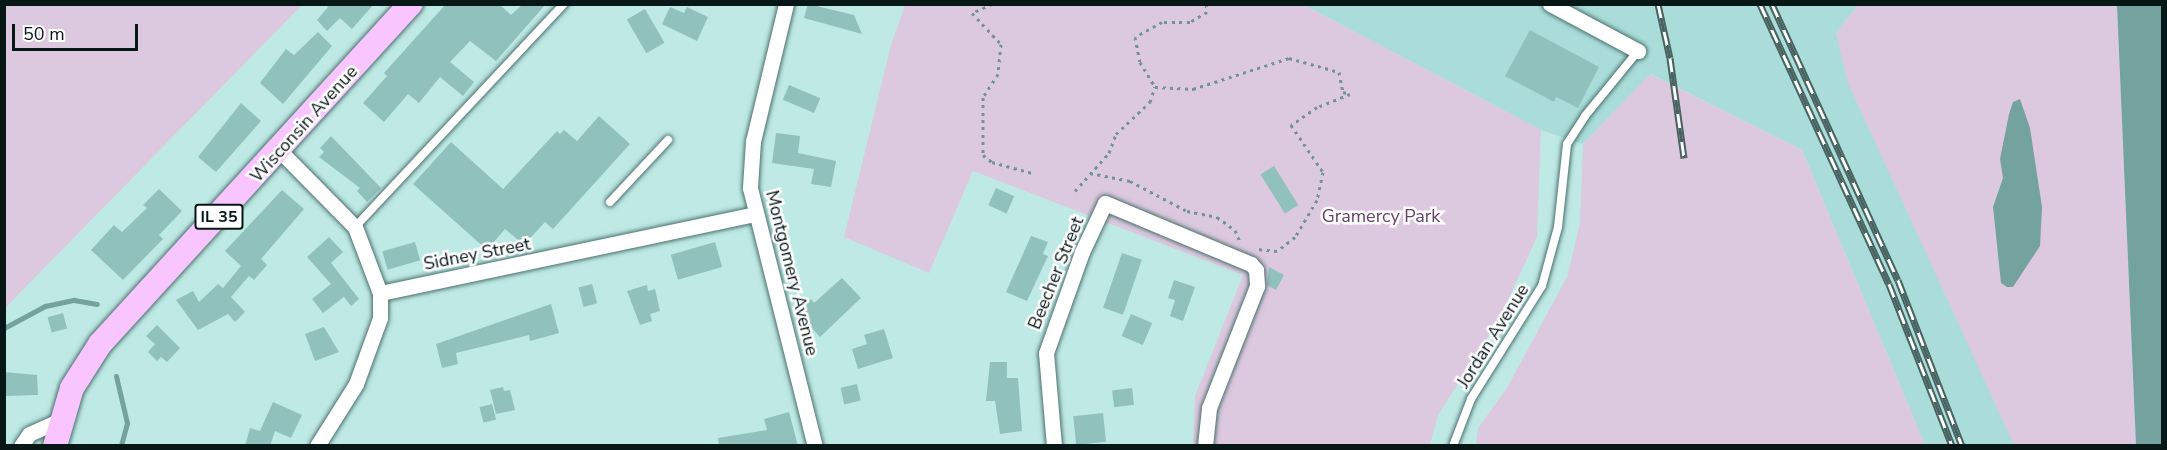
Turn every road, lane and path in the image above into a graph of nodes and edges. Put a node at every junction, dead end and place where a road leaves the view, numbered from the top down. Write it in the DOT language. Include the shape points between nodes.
graph roads {
  1 [pos="411,4"];
  2 [pos="564,4"];
  3 [pos="786,4"];
  4 [pos="992,4"];
  5 [pos="1206,4"];
  6 [pos="1550,4"];
  7 [pos="1570,9"];
  8 [pos="1638,51"];
  9 [pos="1155,87"];
  10 [pos="668,140"];
  11 [pos="280,151"];
  12 [pos="1032,172"];
  13 [pos="1090,173"];
  14 [pos="1075,191"];
  15 [pos="610,202"];
  16 [pos="755,213"];
  17 [pos="355,227"];
  18 [pos="1242,248"];
  19 [pos="1254,249"];
  20 [pos="380,293"];
  21 [pos="61,420"];
  22 [pos="21,446"];
  23 [pos="55,446"];
  24 [pos="317,446"];
  25 [pos="815,446"];
  26 [pos="1054,446"];
  27 [pos="1205,446"];
  28 [pos="1452,446"];
  1 -- 11 [label="main road, Wisconsin Avenue / IL 35"];
  2 -- 17 [label="lane"];
  3 -- 16 [label="street, Montgomery Avenue" via="753,141 750,188"];
  4 -- 12 [label="path" via="972,13 1001,44 998,74 983,97 983,155 992,162"];
  5 -- 9 [label="path" via="1207,12 1190,22 1162,22 1135,37 1140,62"];
  6 -- 7 [label="street"];
  7 -- 8 [label="street"];
  8 -- 28 [label="lane, Jordan Avenue" via="1567,144 1558,227 1542,286 1471,399"];
  9 -- 13 [label="path" via="1150,102 1116,134 1108,153"];
  9 -- 19 [label="path" via="1194,89 1289,58 1339,72 1343,92 1350,94 1317,107 1291,125 1323,172 1317,200 1295,237 1277,251"];
  10 -- 15 [label="lane"];
  11 -- 17 [label="street"];
  11 -- 21 [label="main road, Wisconsin Avenue / IL 35" via="100,344 72,388"];
  13 -- 14 [label="path"];
  13 -- 18 [label="path" via="1130,181 1187,211 1217,217 1235,230"];
  16 -- 20 [label="street, Sidney Street"];
  16 -- 25 [label="street, Montgomery Avenue"];
  17 -- 20 [label="street"];
  20 -- 24 [label="street" via="380,318 356,384"];
  21 -- 22 [label="street" via="29,434"];
  21 -- 23 [label="main road, Wisconsin Avenue / IL 35"];
  26 -- 27 [label="street, Beecher Street" via="1046,353 1074,273 1105,203 1251,264 1258,279 1209,408"];
}
